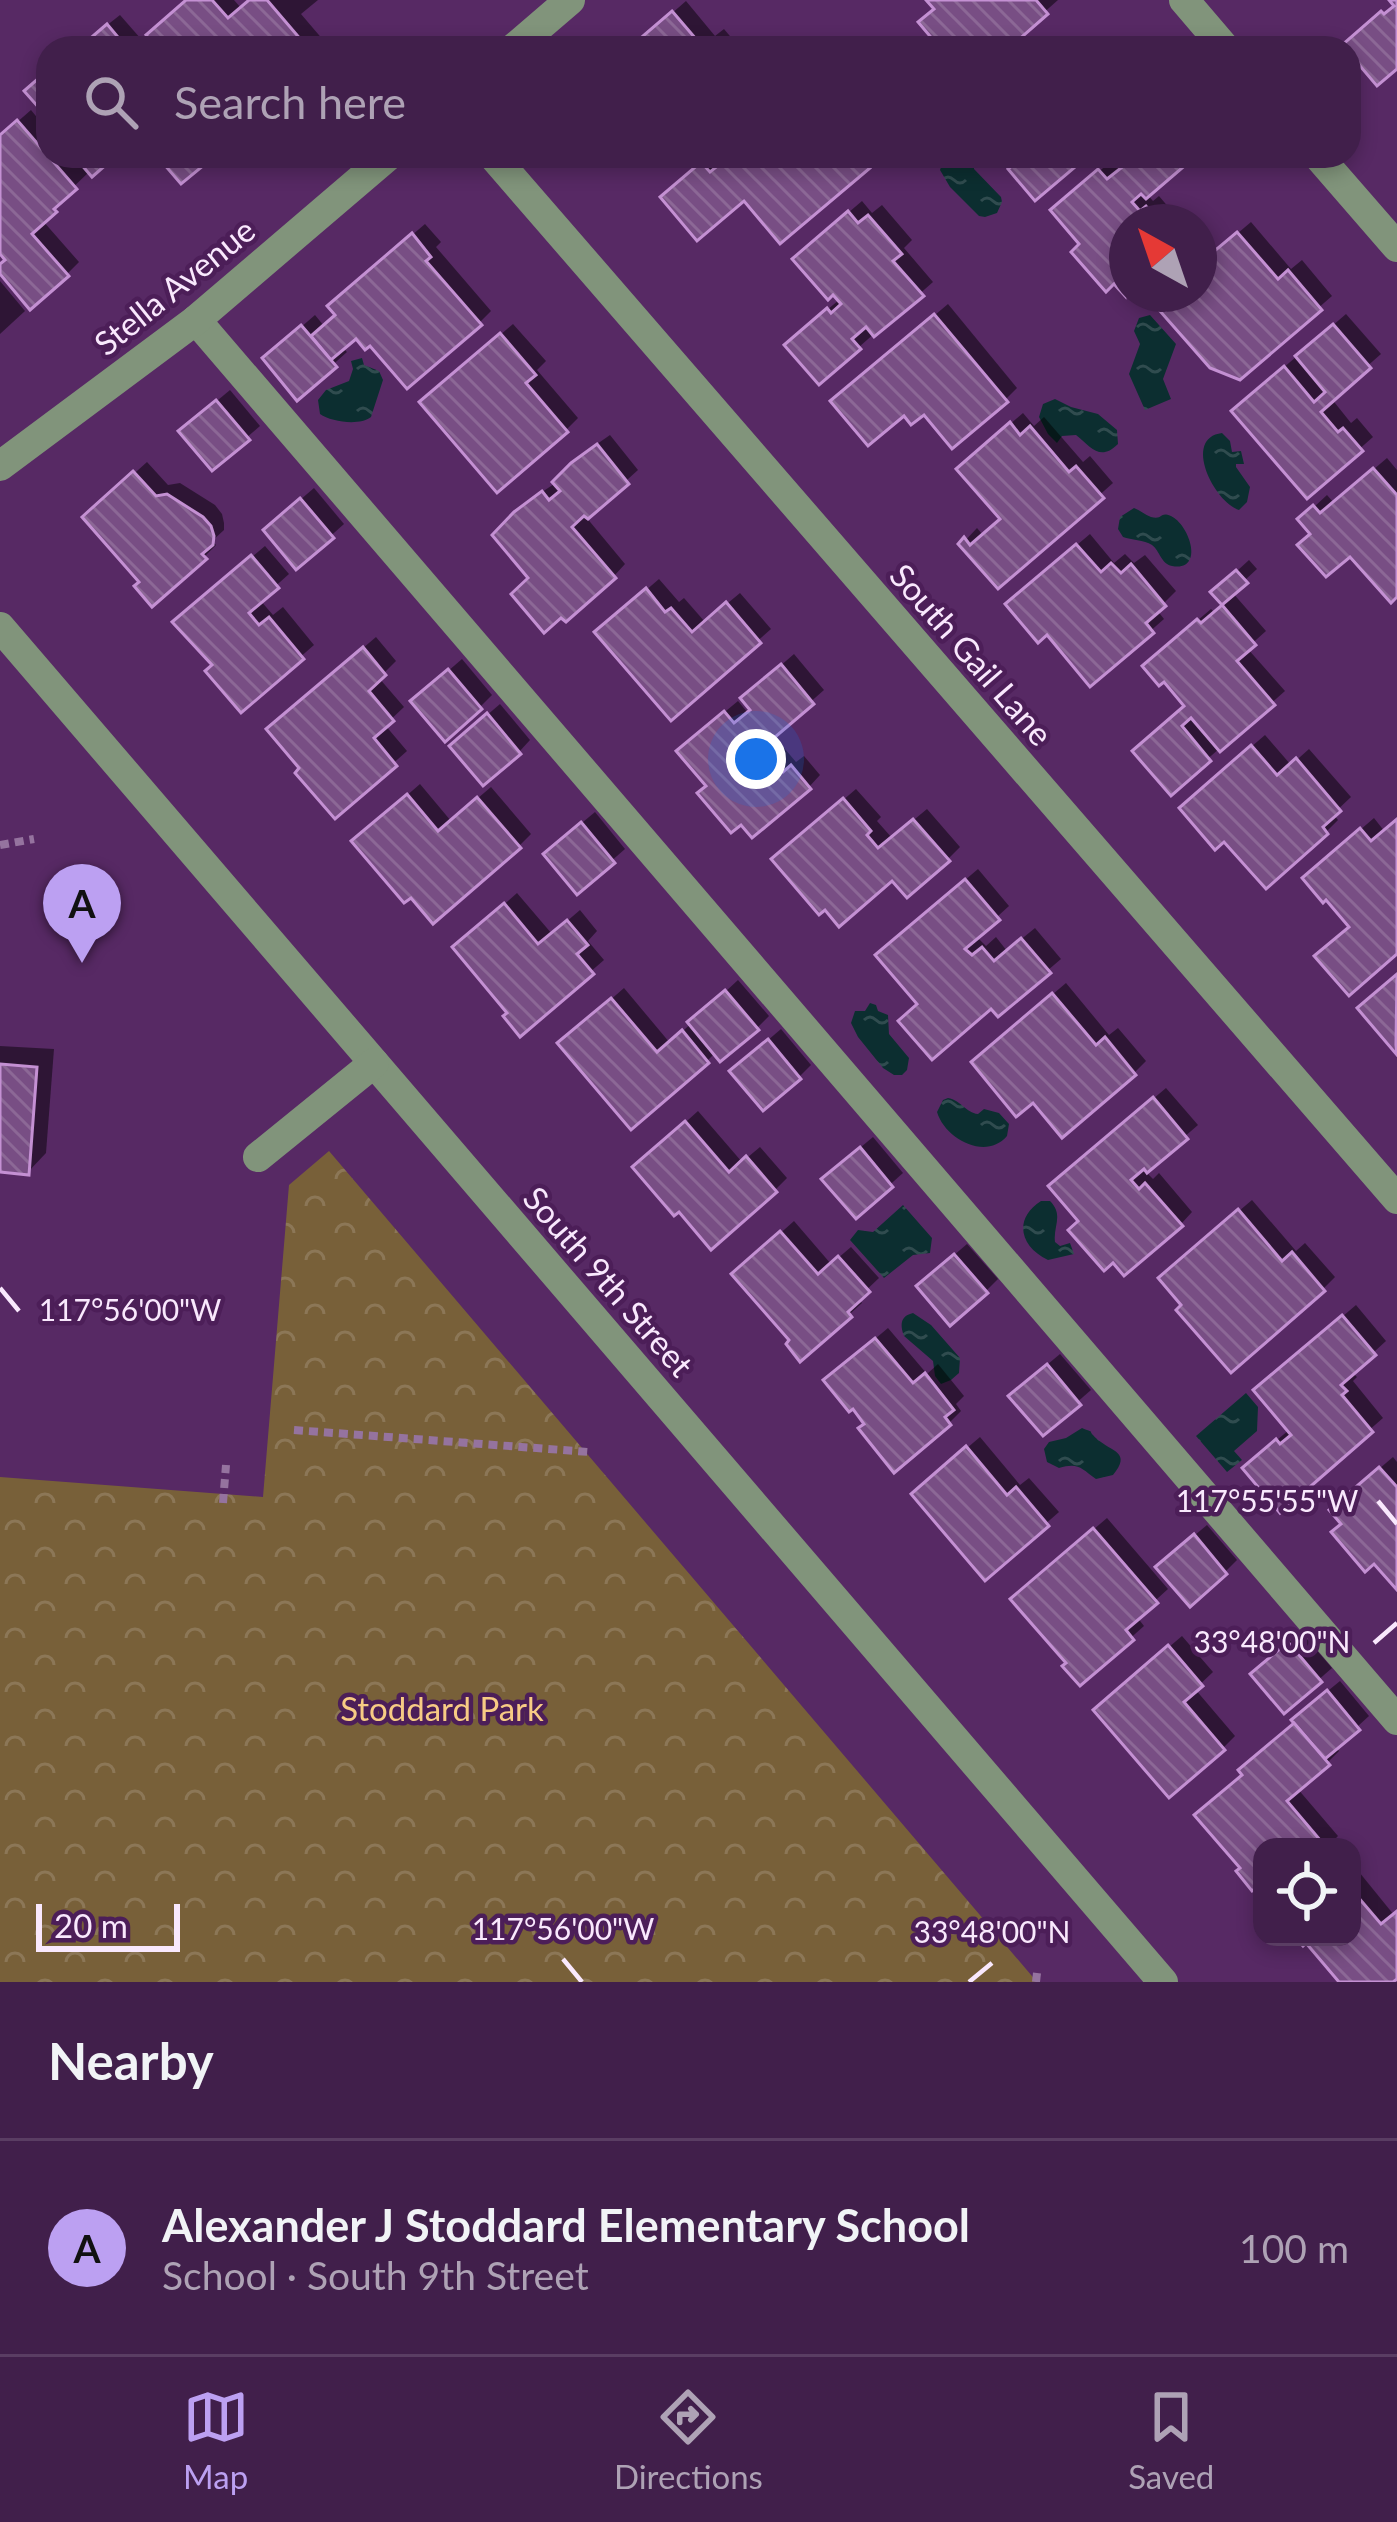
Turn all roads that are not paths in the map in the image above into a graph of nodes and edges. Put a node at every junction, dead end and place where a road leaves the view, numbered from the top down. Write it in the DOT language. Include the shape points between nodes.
graph roads {
  1 [pos="570,0"];
  2 [pos="1184,0"];
  3 [pos="528,36"];
  4 [pos="1215,36"];
  5 [pos="374,168"];
  6 [pos="503,168"];
  7 [pos="1328,168"];
  8 [pos="1397,247"];
  9 [pos="196,320"];
  10 [pos="0,466"];
  11 [pos="0,627"];
  12 [pos="374,1063"];
  13 [pos="258,1157"];
  14 [pos="1397,1199"];
  15 [pos="1397,1720"];
  16 [pos="1163,1982"];
  1 -- 3 [label="street"];
  2 -- 4 [label="street"];
  5 -- 9 [label="street, Stella Avenue"];
  6 -- 14 [label="street, South Gail Lane"];
  7 -- 8 [label="street"];
  9 -- 10 [label="street, Stella Avenue"];
  9 -- 15 [label="street"];
  11 -- 12 [label="street, South 9th Street"];
  12 -- 13 [label="street"];
  12 -- 16 [label="street, South 9th Street"];
}
